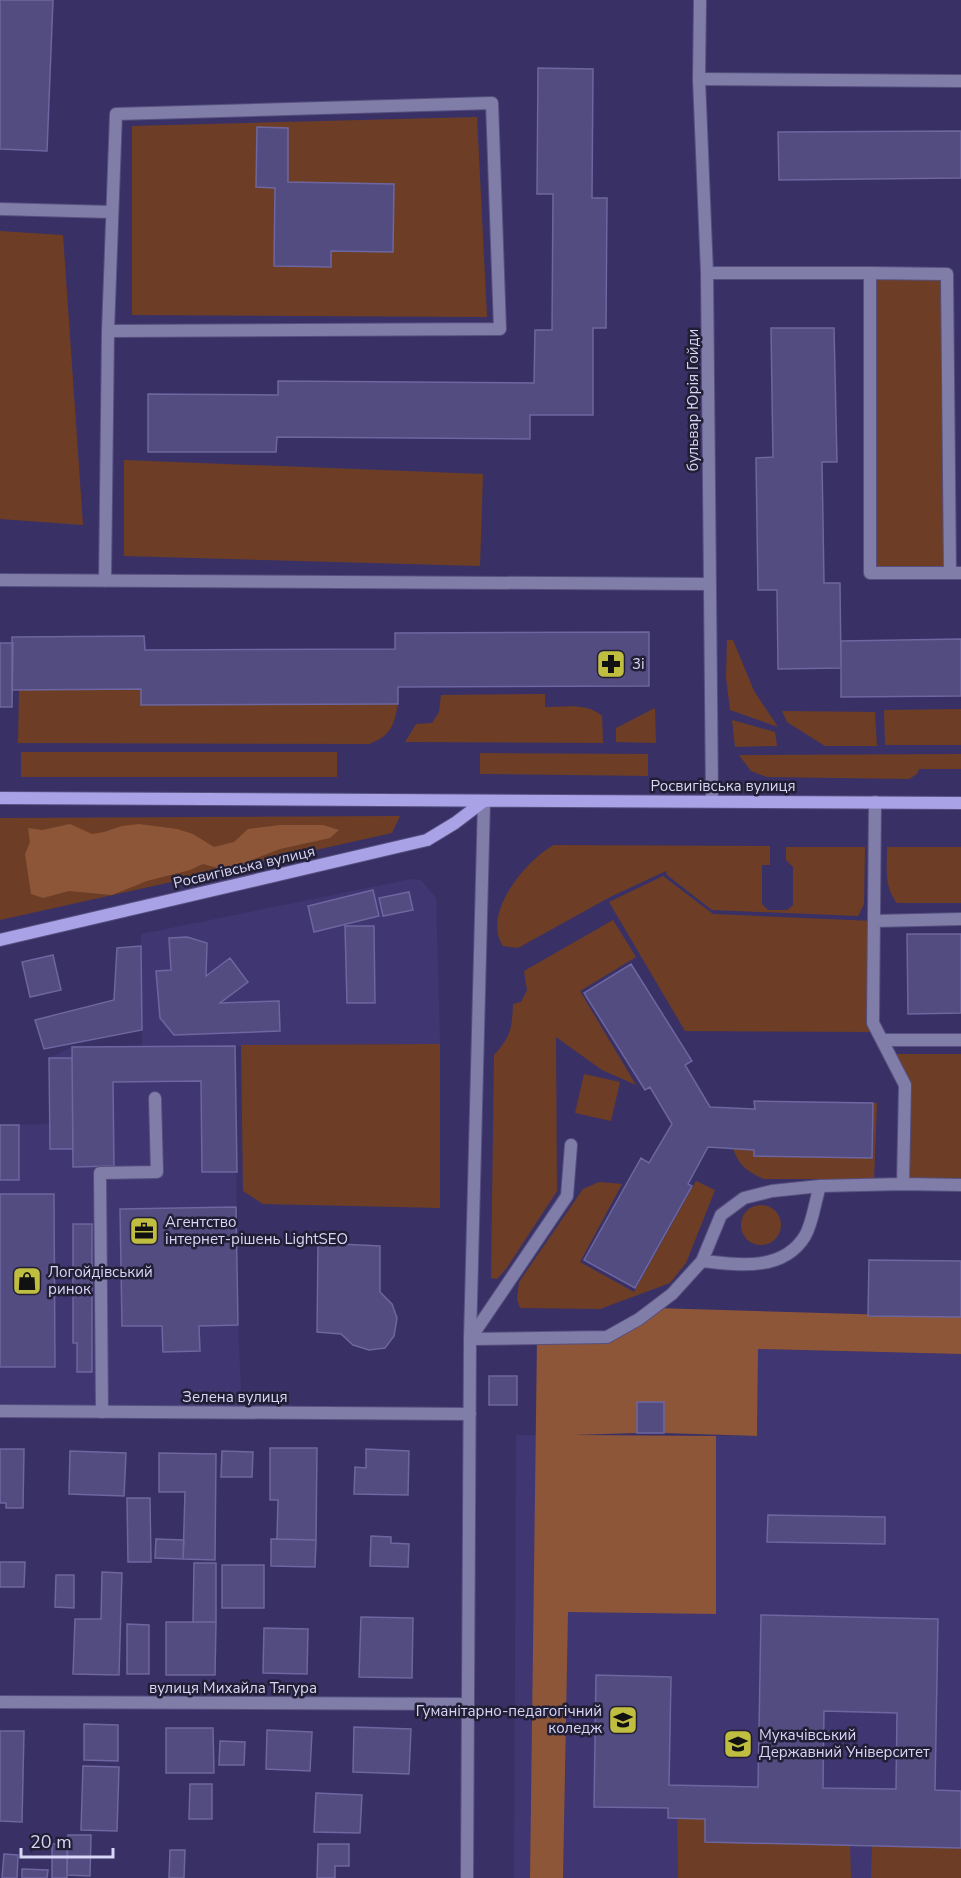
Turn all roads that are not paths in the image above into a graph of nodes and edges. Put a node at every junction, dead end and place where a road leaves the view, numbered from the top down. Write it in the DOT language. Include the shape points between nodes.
graph roads {
  1 [pos="700,0"];
  2 [pos="699,79"];
  3 [pos="961,81"];
  4 [pos="0,209"];
  5 [pos="112,212"];
  6 [pos="707,273"];
  7 [pos="870,273"];
  8 [pos="108,331"];
  9 [pos="955,573"];
  10 [pos="0,580"];
  11 [pos="105,580"];
  12 [pos="709,584"];
  13 [pos="0,798"];
  14 [pos="712,800"];
  15 [pos="484,801"];
  16 [pos="875,802"];
  17 [pos="961,803"];
  18 [pos="961,919"];
  19 [pos="874,921"];
  20 [pos="0,940"];
  21 [pos="882,1040"];
  22 [pos="961,1040"];
  23 [pos="155,1098"];
  24 [pos="571,1145"];
  25 [pos="903,1184"];
  26 [pos="961,1185"];
  27 [pos="820,1186"];
  28 [pos="702,1261"];
  29 [pos="470,1340"];
  30 [pos="0,1411"];
  31 [pos="102,1412"];
  32 [pos="470,1414"];
  33 [pos="0,1702"];
  34 [pos="467,1704"];
  35 [pos="467,1878"];
  1 -- 2 [label="street, бульвар Юрія Гойди"];
  2 -- 3 [label="street"];
  2 -- 6 [label="street, бульвар Юрія Гойди"];
  4 -- 5 [label="street"];
  5 -- 8 [label="street"];
  5 -- 8 [label="street" via="117,114 492,104 500,329"];
  6 -- 7 [label="street"];
  6 -- 12 [label="street, бульвар Юрія Гойди"];
  7 -- 9 [label="street" via="948,274"];
  7 -- 9 [label="street" via="870,573"];
  8 -- 11 [label="street"];
  10 -- 11 [label="street"];
  11 -- 12 [label="street"];
  12 -- 14 [label="street, бульвар Юрія Гойди"];
  13 -- 15 [label="street, Росвигівська вулиця"];
  14 -- 15 [label="street, Росвигівська вулиця"];
  14 -- 16 [label="street, Росвигівська вулиця"];
  15 -- 20 [label="street, Росвигівська вулиця" via="427,840"];
  15 -- 29 [label="street"];
  16 -- 17 [label="street, Росвигівська вулиця"];
  16 -- 19 [label="street"];
  18 -- 19 [label="street"];
  19 -- 21 [label="street" via="873,1023"];
  21 -- 22 [label="street"];
  21 -- 25 [label="street" via="905,1084"];
  23 -- 31 [label="street" via="157,1172 100,1173"];
  24 -- 29 [label="street" via="567,1196"];
  25 -- 26 [label="street"];
  25 -- 27 [label="street"];
  27 -- 28 [label="street" via="744,1198 721,1215"];
  27 -- 28 [label="street" via="806,1234 791,1253 747,1266"];
  28 -- 29 [label="street" via="672,1294 607,1337"];
  29 -- 32 [label="street"];
  30 -- 31 [label="street, Зелена вулиця"];
  31 -- 32 [label="street, Зелена вулиця"];
  32 -- 34 [label="street"];
  33 -- 34 [label="street, вулиця Михайла Тягура"];
  34 -- 35 [label="street"];
}
